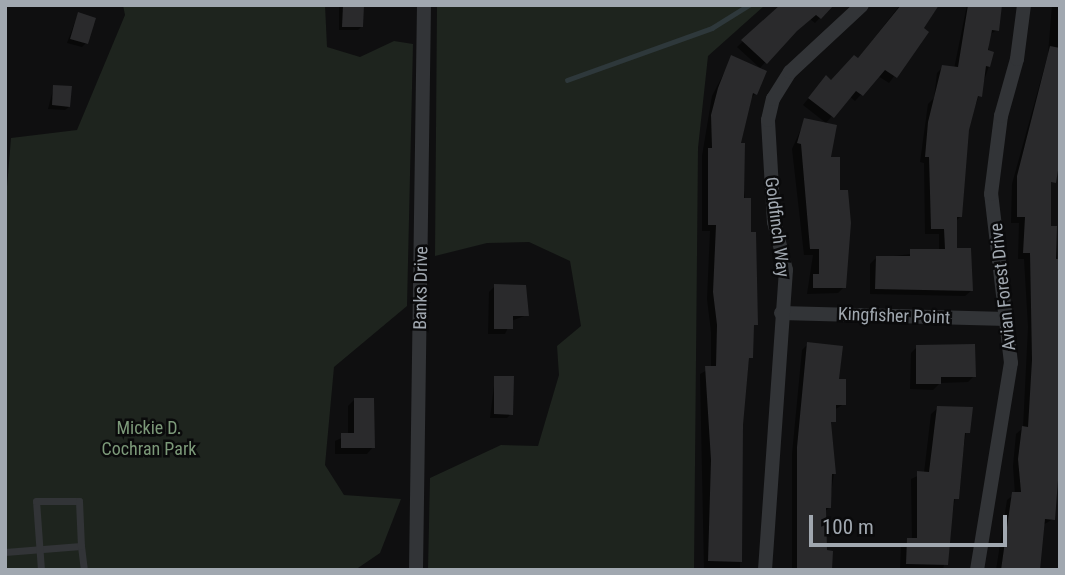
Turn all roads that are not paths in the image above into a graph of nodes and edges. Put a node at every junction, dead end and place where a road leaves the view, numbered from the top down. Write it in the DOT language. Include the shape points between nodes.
graph roads {
  1 [pos="424,5"];
  2 [pos="862,5"];
  3 [pos="1024,5"];
  4 [pos="782,313"];
  5 [pos="1007,319"];
  6 [pos="81,546"];
  7 [pos="39,549"];
  8 [pos="5,552"];
  9 [pos="41,570"];
  10 [pos="83,570"];
  11 [pos="416,570"];
  12 [pos="765,570"];
  13 [pos="977,570"];
  1 -- 11 [label="street, Banks Drive"];
  2 -- 4 [label="street, Goldfinch Way" via="790,72 773,99 769,157 774,222 786,270"];
  3 -- 5 [label="street, Avian Forest Drive" via="1017,59 1001,116 991,194"];
  4 -- 5 [label="street, Kingfisher Point"];
  4 -- 12 [label="street, Goldfinch Way"];
  5 -- 13 [label="street, Avian Forest Drive" via="1011,363"];
  6 -- 7 [label="lane"];
  6 -- 7 [label="lane" via="79,501 36,501"];
  6 -- 10 [label="lane"];
  7 -- 8 [label="lane"];
  7 -- 9 [label="lane"];
}
